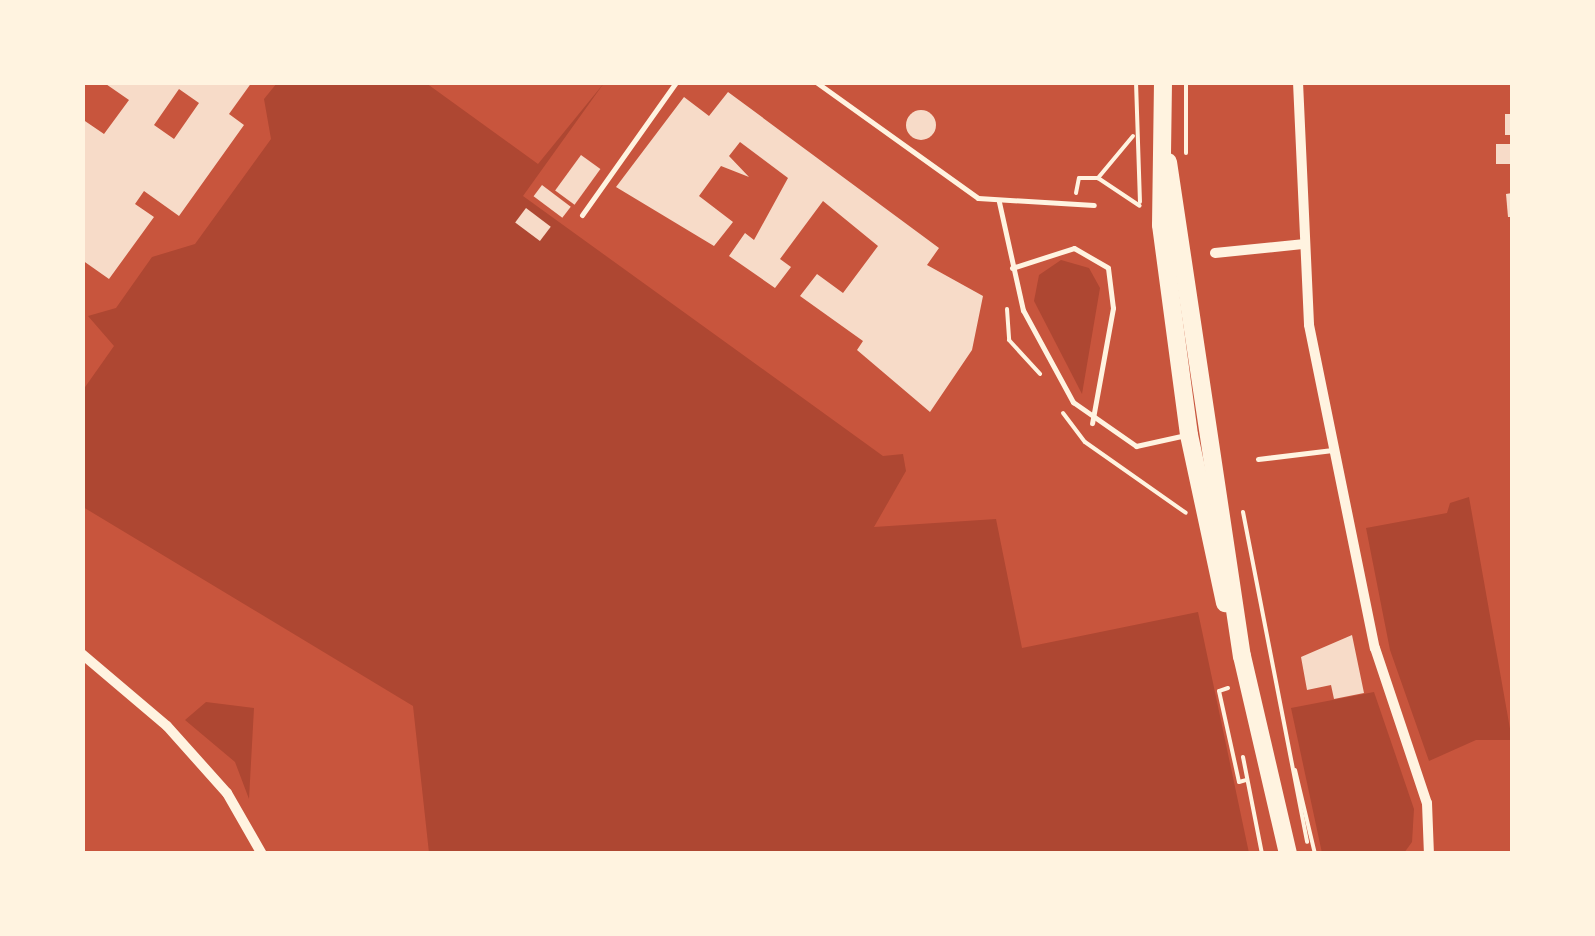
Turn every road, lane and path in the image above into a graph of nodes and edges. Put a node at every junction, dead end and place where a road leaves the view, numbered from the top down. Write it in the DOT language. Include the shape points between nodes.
graph roads {
  1 [pos="676,82"];
  2 [pos="816,82"];
  3 [pos="1136,82"];
  4 [pos="1162,82"];
  5 [pos="1186,82"];
  6 [pos="1298,82"];
  7 [pos="1133,135"];
  8 [pos="1168,162"];
  9 [pos="1186,171"];
  10 [pos="1098,178"];
  11 [pos="999,202"];
  12 [pos="1074,204"];
  13 [pos="1094,205"];
  14 [pos="582,215"];
  15 [pos="1303,244"];
  16 [pos="1215,253"];
  17 [pos="1012,268"];
  18 [pos="1092,423"];
  19 [pos="1189,434"];
  20 [pos="1335,450"];
  21 [pos="1258,459"];
  22 [pos="1241,503"];
  23 [pos="82,654"];
  24 [pos="1242,656"];
  25 [pos="1228,688"];
  26 [pos="1222,701"];
  27 [pos="262,854"];
  28 [pos="1288,854"];
  29 [pos="1310,854"];
  30 [pos="1428,854"];
  1 -- 14 [label="lane"];
  2 -- 11 [label="lane" via="978,198"];
  3 -- 7 [label="path"];
  4 -- 8 [label="main road"];
  5 -- 9 [label="path"];
  6 -- 15 [label="street"];
  7 -- 10 [label="path"];
  7 -- 10 [label="path" via="1140,206"];
  8 -- 19 [label="main road" via="1160,214"];
  8 -- 24 [label="main road"];
  10 -- 12 [label="path" via="1079,178"];
  11 -- 12 [label="lane"];
  11 -- 17 [label="lane"];
  12 -- 13 [label="lane"];
  15 -- 16 [label="street"];
  15 -- 20 [label="street"];
  17 -- 18 [label="lane" via="1023,310"];
  17 -- 18 [label="lane" via="1074,248 1108,268 1113,308"];
  18 -- 19 [label="lane" via="1136,446"];
  19 -- 24 [label="main road" via="1212,564"];
  20 -- 21 [label="lane"];
  20 -- 30 [label="street" via="1375,648 1427,803"];
  22 -- 29 [label="path"];
  23 -- 27 [label="street" via="167,726 227,793"];
  24 -- 28 [label="main road"];
  25 -- 26 [label="path"];
}
